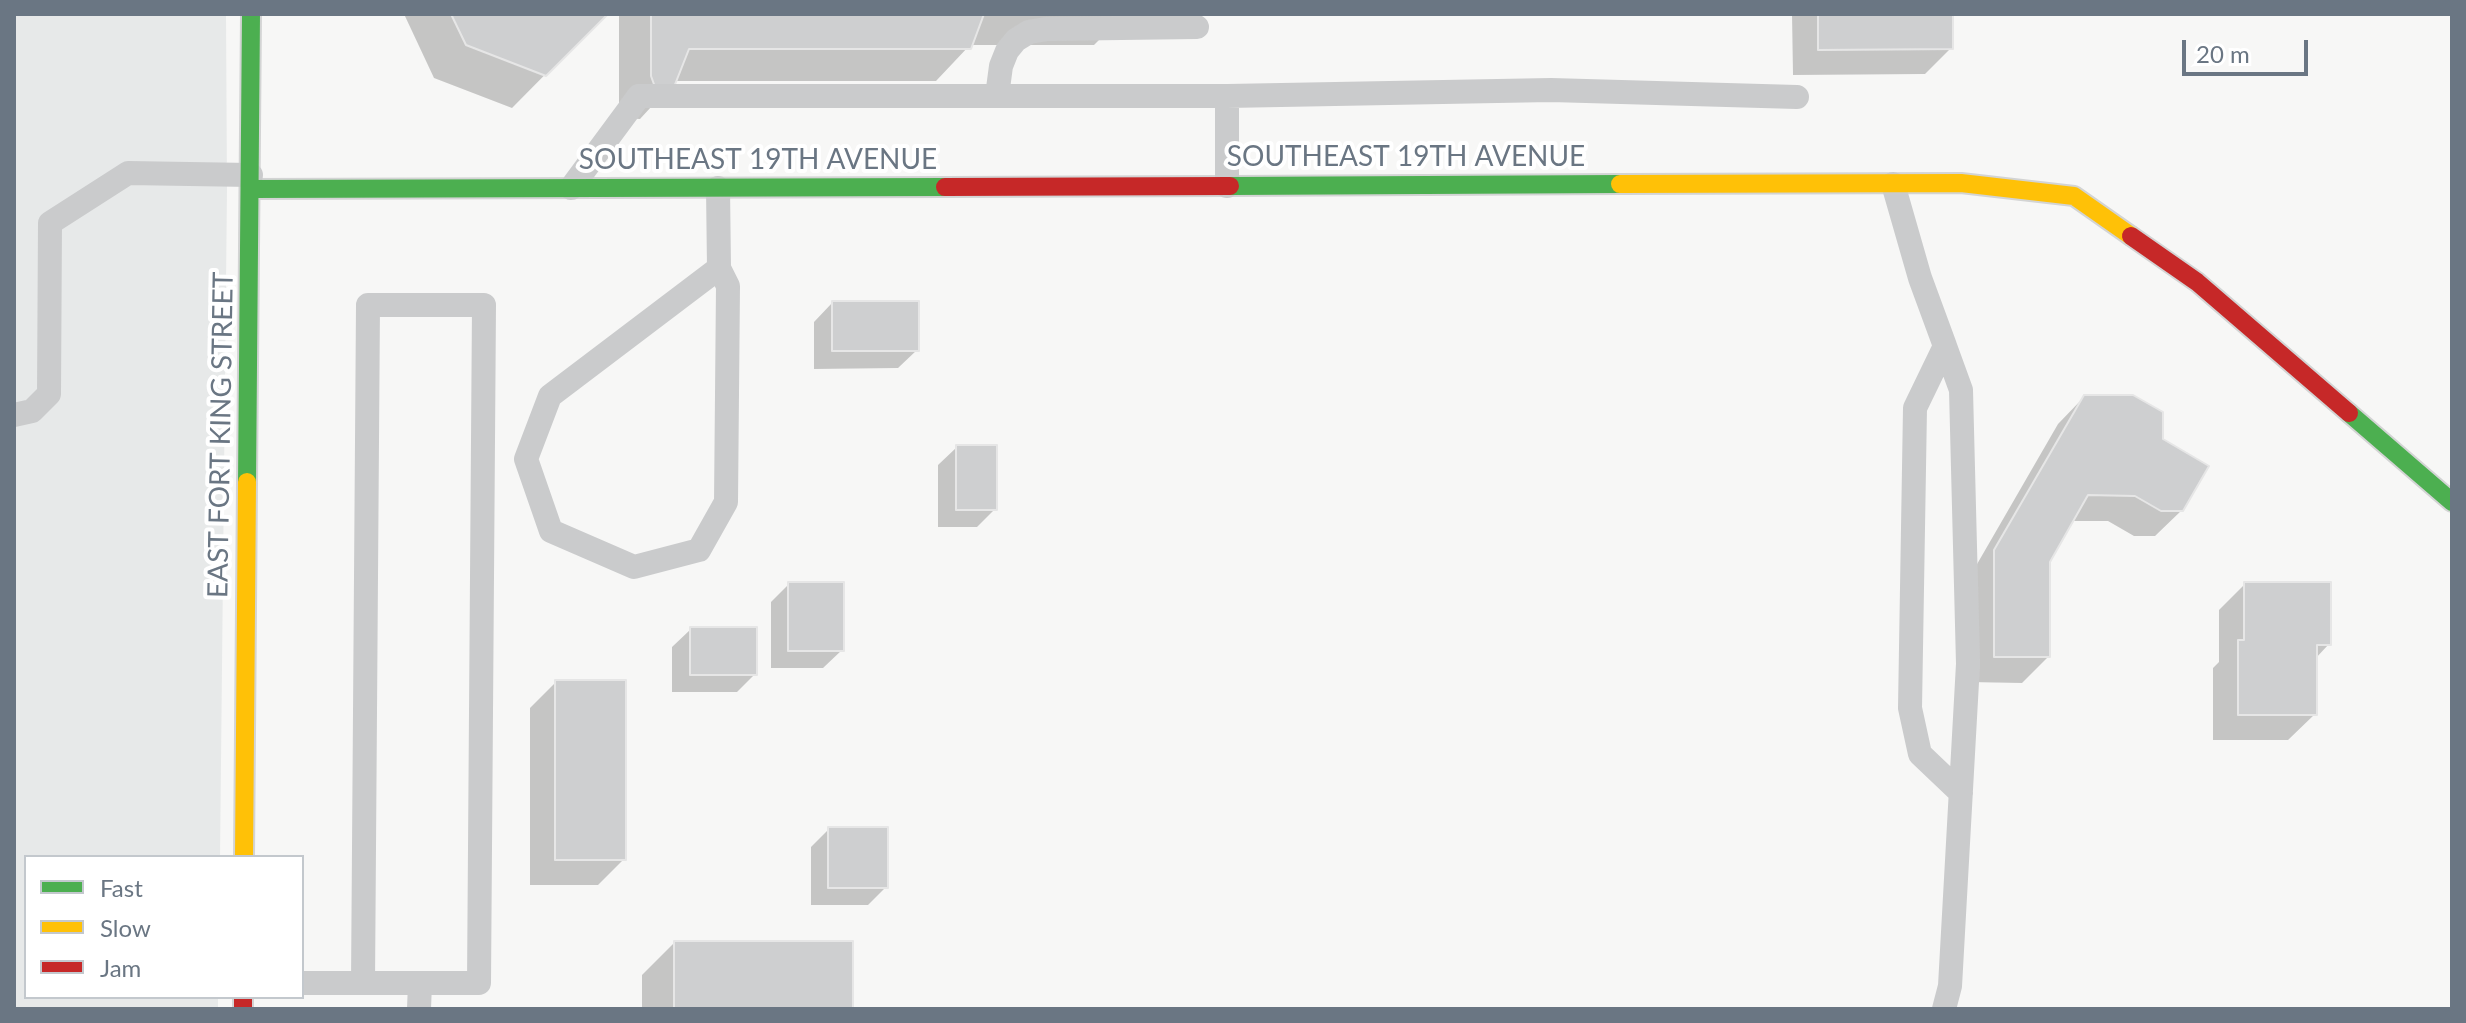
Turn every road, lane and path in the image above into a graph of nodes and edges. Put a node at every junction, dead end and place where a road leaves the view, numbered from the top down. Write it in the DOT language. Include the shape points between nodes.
graph roads {
  1 [pos="251,14"];
  2 [pos="1197,27"];
  3 [pos="997,96"];
  4 [pos="1227,96"];
  5 [pos="1797,97"];
  6 [pos="251,182"];
  7 [pos="1893,184"];
  8 [pos="1227,186"];
  9 [pos="571,188"];
  10 [pos="718,188"];
  11 [pos="719,268"];
  12 [pos="1945,346"];
  13 [pos="14,415"];
  14 [pos="2452,502"];
  15 [pos="1961,793"];
  16 [pos="244,855"];
  17 [pos="304,983"];
  18 [pos="363,983"];
  19 [pos="420,983"];
  20 [pos="419,1009"];
  21 [pos="1944,1009"];
  1 -- 6 [label="street, EAST FORT KING STREET"];
  2 -- 3 [label="lane" via="1029,32 1007,51"];
  3 -- 4 [label="lane"];
  3 -- 9 [label="lane" via="639,96"];
  4 -- 5 [label="lane" via="1551,90"];
  4 -- 8 [label="lane"];
  6 -- 9 [label="street, SOUTHEAST 19TH AVENUE"];
  6 -- 13 [label="lane" via="128,173 50,223 49,394 32,411"];
  6 -- 16 [label="street, EAST FORT KING STREET"];
  7 -- 8 [label="street, SOUTHEAST 19TH AVENUE"];
  7 -- 12 [label="lane"];
  7 -- 14 [label="street, SOUTHEAST 19TH AVENUE" via="1961,183 2074,196 2197,282"];
  8 -- 10 [label="street, SOUTHEAST 19TH AVENUE"];
  9 -- 10 [label="street, SOUTHEAST 19TH AVENUE"];
  10 -- 11 [label="lane"];
  11 -- 11 [label="lane" via="550,396 526,459 551,531 634,567 699,550 726,502 728,286"];
  12 -- 15 [label="lane" via="1961,390 1968,664"];
  12 -- 15 [label="lane" via="1915,408 1910,708 1920,754"];
  15 -- 21 [label="lane" via="1950,986"];
  17 -- 18 [label="lane"];
  18 -- 19 [label="lane"];
  18 -- 19 [label="lane" via="368,305 484,305 479,983"];
  19 -- 20 [label="lane"];
}
